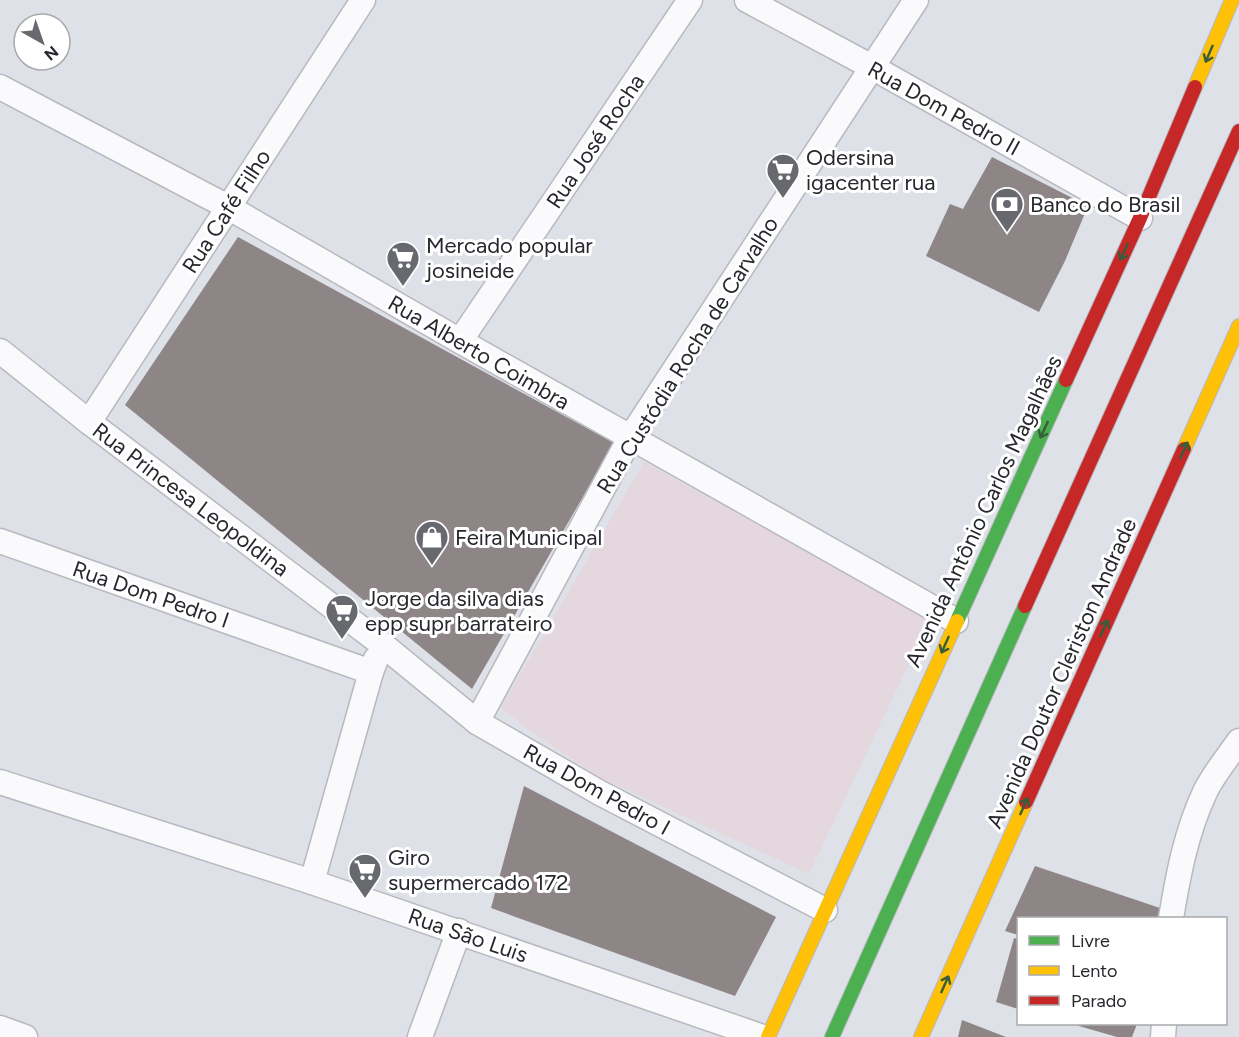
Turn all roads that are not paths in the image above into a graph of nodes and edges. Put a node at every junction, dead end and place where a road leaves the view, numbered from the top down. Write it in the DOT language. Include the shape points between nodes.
graph roads {
  1 [pos="363,0"];
  2 [pos="690,0"];
  3 [pos="747,0"];
  4 [pos="916,0"];
  5 [pos="1232,0"];
  6 [pos="872,67"];
  7 [pos="0,87"];
  8 [pos="1239,131"];
  9 [pos="228,207"];
  10 [pos="1140,218"];
  11 [pos="1239,326"];
  12 [pos="460,342"];
  13 [pos="0,351"];
  14 [pos="89,422"];
  15 [pos="630,438"];
  16 [pos="0,541"];
  17 [pos="956,621"];
  18 [pos="383,645"];
  19 [pos="370,672"];
  20 [pos="477,722"];
  21 [pos="1239,741"];
  22 [pos="0,782"];
  23 [pos="312,882"];
  24 [pos="825,910"];
  25 [pos="1171,917"];
  26 [pos="459,931"];
  27 [pos="0,1028"];
  28 [pos="25,1037"];
  29 [pos="420,1037"];
  30 [pos="765,1037"];
  31 [pos="832,1037"];
  32 [pos="921,1037"];
  1 -- 9 [label="street, Rua Café Filho"];
  2 -- 12 [label="street, Rua José Rocha"];
  3 -- 6 [label="street, Rua Dom Pedro II"];
  4 -- 6 [label="street, Rua Custódia Rocha de Carvalho"];
  5 -- 10 [label="main road, Avenida Antônio Carlos Magalhães, one-way"];
  6 -- 10 [label="street, Rua Dom Pedro II"];
  6 -- 15 [label="street, Rua Custódia Rocha de Carvalho"];
  7 -- 9 [label="street, Rua Alberto Coimbra"];
  8 -- 31 [label="main road"];
  9 -- 12 [label="street, Rua Alberto Coimbra"];
  9 -- 14 [label="street, Rua Café Filho"];
  10 -- 17 [label="main road, Avenida Antônio Carlos Magalhães, one-way"];
  32 -- 11 [label="main road, Avenida Doutor Cleriston Andrade, one-way"];
  12 -- 15 [label="street, Rua Alberto Coimbra"];
  13 -- 14 [label="street, Rua Princesa Leopoldina"];
  14 -- 18 [label="street, Rua Princesa Leopoldina"];
  15 -- 17 [label="street, Rua Alberto Coimbra"];
  15 -- 20 [label="street, Rua Custódia Rocha de Carvalho"];
  16 -- 19 [label="street, Rua Dom Pedro I"];
  17 -- 24 [label="main road, Avenida Antônio Carlos Magalhães, one-way"];
  18 -- 19 [label="street"];
  18 -- 20 [label="street, Rua Dom Pedro I"];
  19 -- 23 [label="street"];
  20 -- 24 [label="street, Rua Dom Pedro I" via="600,793"];
  21 -- 25 [label="street" via="1205,790 1191,826"];
  22 -- 23 [label="street, Rua São Luis"];
  23 -- 26 [label="street, Rua São Luis"];
  24 -- 30 [label="main road, Avenida Antônio Carlos Magalhães"];
  26 -- 29 [label="street"];
  26 -- 30 [label="street, Rua São Luis"];
  27 -- 28 [label="street"];
}
